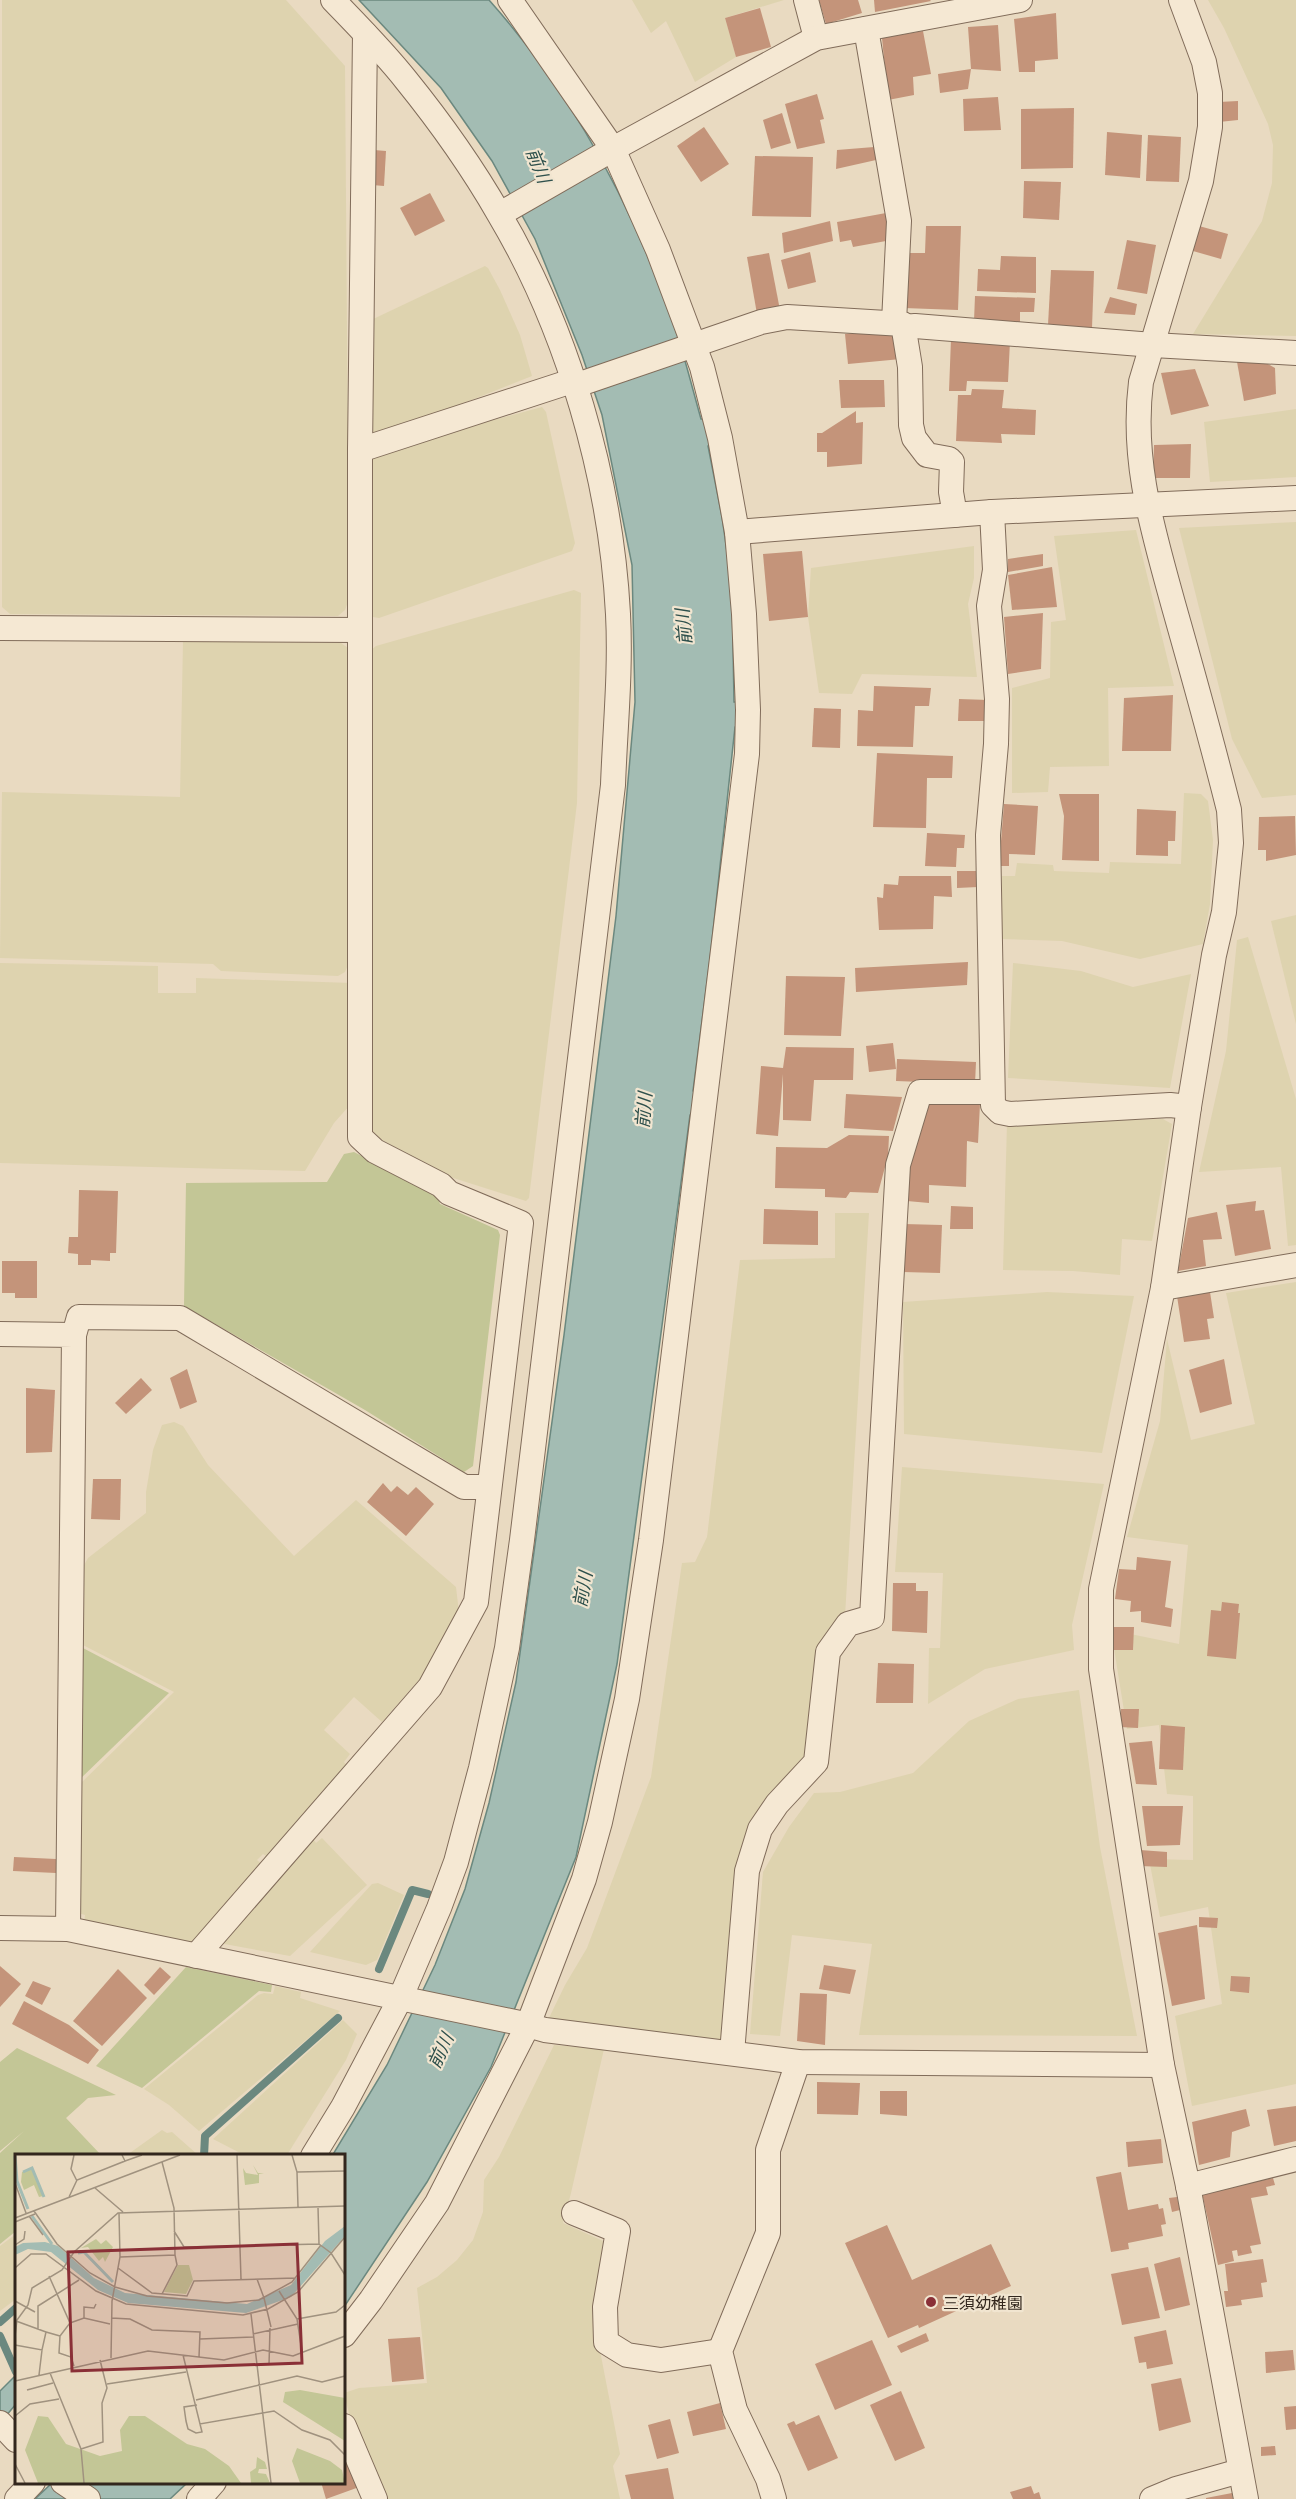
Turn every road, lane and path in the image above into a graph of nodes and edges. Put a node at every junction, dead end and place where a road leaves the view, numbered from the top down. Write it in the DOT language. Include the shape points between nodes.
graph roads {
  1 [pos="333,0"];
  2 [pos="510,0"];
  3 [pos="806,0"];
  4 [pos="1020,0"];
  5 [pos="1181,0"];
  6 [pos="866,29"];
  7 [pos="365,34"];
  8 [pos="816,38"];
  9 [pos="606,152"];
  10 [pos="505,211"];
  11 [pos="899,325"];
  12 [pos="1153,345"];
  13 [pos="690,347"];
  14 [pos="1296,353"];
  15 [pos="576,383"];
  16 [pos="360,450"];
  17 [pos="1296,498"];
  18 [pos="1146,504"];
  19 [pos="992,512"];
  20 [pos="955,515"];
  21 [pos="736,532"];
  22 [pos="0,628"];
  23 [pos="360,630"];
  24 [pos="991,1092"];
  25 [pos="1189,1107"];
  26 [pos="1296,1265"];
  27 [pos="1163,1288"];
  28 [pos="0,1334"];
  29 [pos="74,1335"];
  30 [pos="489,1487"];
  31 [pos="0,1928"];
  32 [pos="68,1929"];
  33 [pos="196,1956"];
  34 [pos="403,2000"];
  35 [pos="524,2024"];
  36 [pos="732,2053"];
  37 [pos="798,2062"];
  38 [pos="1162,2065"];
  39 [pos="314,2154"];
  40 [pos="1296,2159"];
  41 [pos="1188,2186"];
  42 [pos="574,2213"];
  43 [pos="345,2334"];
  44 [pos="720,2351"];
  45 [pos="345,2428"];
  46 [pos="1240,2471"];
  47 [pos="31,2484"];
  48 [pos="66,2484"];
  49 [pos="212,2484"];
  50 [pos="17,2499"];
  51 [pos="88,2499"];
  52 [pos="199,2499"];
  53 [pos="375,2499"];
  54 [pos="774,2499"];
  55 [pos="1152,2499"];
  56 [pos="1246,2499"];
  1 -- 7 [label="street"];
  2 -- 9 [label="street"];
  3 -- 8 [label="street"];
  4 -- 6 [label="street"];
  5 -- 12 [label="street" via="1204,62 1210,93 1210,127 1201,181"];
  6 -- 8 [label="street"];
  6 -- 11 [label="street" via="899,221"];
  7 -- 10 [label="street" via="405,78"];
  7 -- 16 [label="street"];
  8 -- 9 [label="street"];
  9 -- 10 [label="street"];
  9 -- 13 [label="street" via="658,250"];
  10 -- 15 [label="street"];
  11 -- 12 [label="street"];
  11 -- 13 [label="street" via="787,317"];
  11 -- 20 [label="street" via="914,438 927,455 952,462"];
  12 -- 14 [label="street"];
  12 -- 18 [label="street" via="1137,410"];
  13 -- 15 [label="street"];
  13 -- 21 [label="street" via="720,438"];
  15 -- 16 [label="street"];
  15 -- 34 [label="street" via="602,484 618,613 613,785 507,1648 456,1862"];
  16 -- 23 [label="street"];
  17 -- 18 [label="street"];
  18 -- 19 [label="street"];
  18 -- 25 [label="street" via="1229,810 1224,912"];
  19 -- 20 [label="street"];
  19 -- 24 [label="street" via="995,570 989,606 997,699 988,835"];
  20 -- 21 [label="street"];
  21 -- 35 [label="street" via="744,614 747,754 651,1540 627,1699 600,1822 584,1879"];
  22 -- 23 [label="street"];
  23 -- 30 [label="street" via="360,1137 375,1151 441,1185 449,1193 520,1223"];
  24 -- 25 [label="street" via="993,1105 1010,1114"];
  24 -- 36 [label="street" via="920,1092 898,1165 872,1617 848,1624 828,1652 816,1762 777,1804 760,1829 753,1850 747,1871"];
  25 -- 27 [label="street"];
  26 -- 27 [label="street"];
  27 -- 38 [label="street" via="1101,1589 1103,1680"];
  28 -- 29 [label="street"];
  29 -- 30 [label="street" via="79,1317 180,1318 464,1487"];
  29 -- 32 [label="street"];
  30 -- 33 [label="street" via="476,1602 430,1687"];
  31 -- 32 [label="street"];
  32 -- 33 [label="street"];
  33 -- 34 [label="street"];
  34 -- 35 [label="street"];
  34 -- 39 [label="street"];
  35 -- 36 [label="street" via="544,2030"];
  35 -- 43 [label="street" via="437,2203"];
  36 -- 37 [label="street"];
  37 -- 38 [label="street"];
  37 -- 44 [label="street" via="768,2150 768,2233"];
  38 -- 41 [label="street"];
  40 -- 41 [label="street"];
  41 -- 46 [label="street"];
  42 -- 44 [label="street" via="618,2231 604,2307 606,2342 627,2355 661,2360"];
  44 -- 54 [label="street" via="735,2410"];
  45 -- 53 [label="street"];
  46 -- 55 [label="street"];
  46 -- 56 [label="street"];
  47 -- 50 [label="street"];
  48 -- 51 [label="street"];
  49 -- 52 [label="street"];
}
